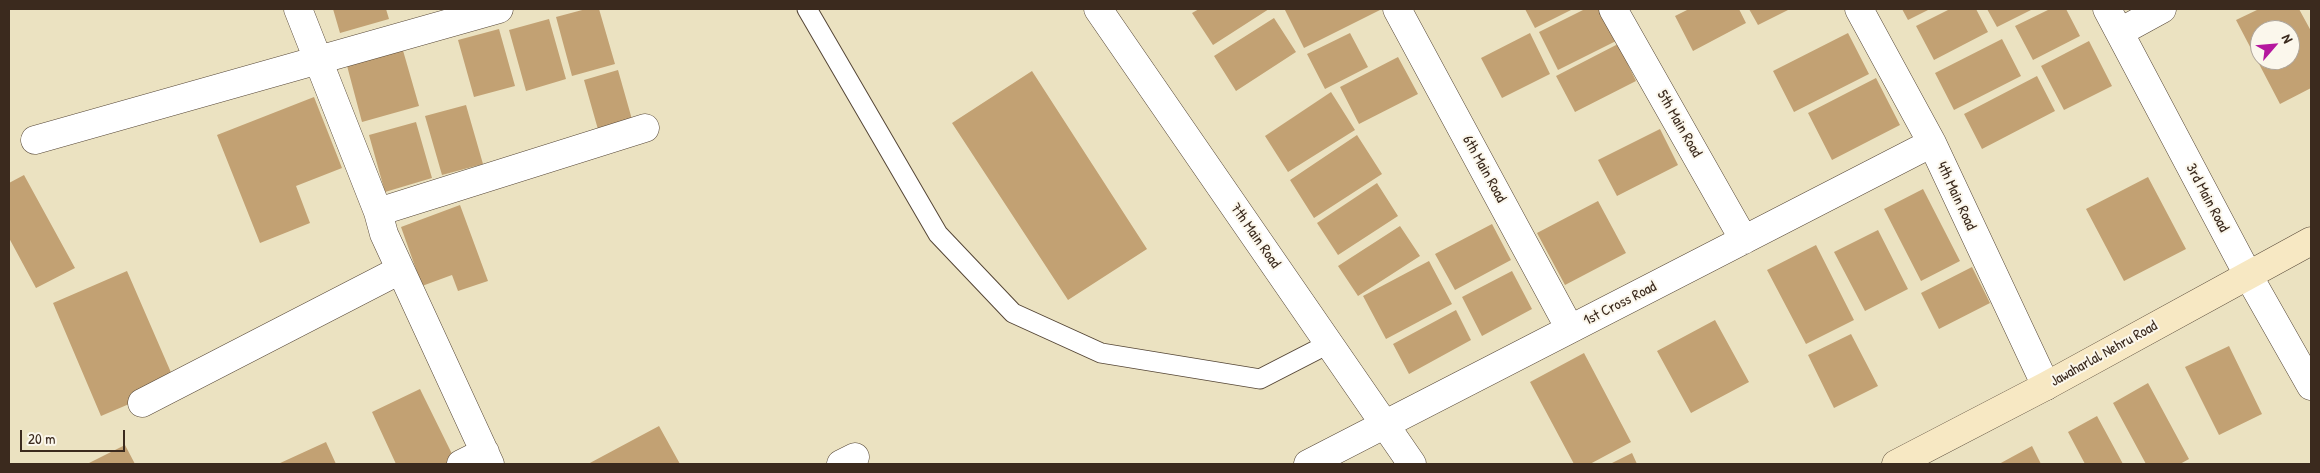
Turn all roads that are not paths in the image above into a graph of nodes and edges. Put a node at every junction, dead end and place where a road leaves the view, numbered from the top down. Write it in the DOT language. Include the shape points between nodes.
graph roads {
  1 [pos="298,9"];
  2 [pos="499,9"];
  3 [pos="807,9"];
  4 [pos="1098,9"];
  5 [pos="1397,9"];
  6 [pos="1613,9"];
  7 [pos="1859,9"];
  8 [pos="2162,9"];
  9 [pos="2113,20"];
  10 [pos="319,59"];
  11 [pos="645,128"];
  12 [pos="35,140"];
  13 [pos="1932,143"];
  14 [pos="378,212"];
  15 [pos="1744,240"];
  16 [pos="2311,241"];
  17 [pos="400,270"];
  18 [pos="2248,274"];
  19 [pos="1570,329"];
  20 [pos="1330,343"];
  21 [pos="2046,386"];
  22 [pos="2311,386"];
  23 [pos="142,403"];
  24 [pos="1386,424"];
  25 [pos="479,460"];
  26 [pos="1308,464"];
  27 [pos="1412,464"];
  28 [pos="1896,464"];
  1 -- 10 [label="street"];
  2 -- 10 [label="street"];
  3 -- 20 [label="lane" via="938,234 1013,313 1101,353 1260,379"];
  4 -- 20 [label="street, 7th Main Road"];
  5 -- 19 [label="street, 6th Main Road"];
  6 -- 15 [label="street, 5th Main Road"];
  7 -- 13 [label="street, 4th Main Road"];
  8 -- 9 [label="street"];
  9 -- 18 [label="street, 3rd Main Road"];
  10 -- 12 [label="street"];
  10 -- 14 [label="street"];
  11 -- 14 [label="street"];
  13 -- 15 [label="street, 1st Cross Road"];
  13 -- 21 [label="street, 4th Main Road"];
  14 -- 17 [label="street"];
  15 -- 19 [label="street, 1st Cross Road"];
  16 -- 18 [label="street, Jawaharlal Nehru Road"];
  17 -- 23 [label="street"];
  17 -- 25 [label="street"];
  18 -- 21 [label="street, Jawaharlal Nehru Road"];
  18 -- 22 [label="street, 3rd Main Road"];
  19 -- 24 [label="street, 1st Cross Road"];
  20 -- 24 [label="street, 7th Main Road"];
  21 -- 28 [label="street, Jawaharlal Nehru Road"];
  24 -- 26 [label="street, 1st Cross Road"];
  24 -- 27 [label="street, 7th Main Road"];
}
